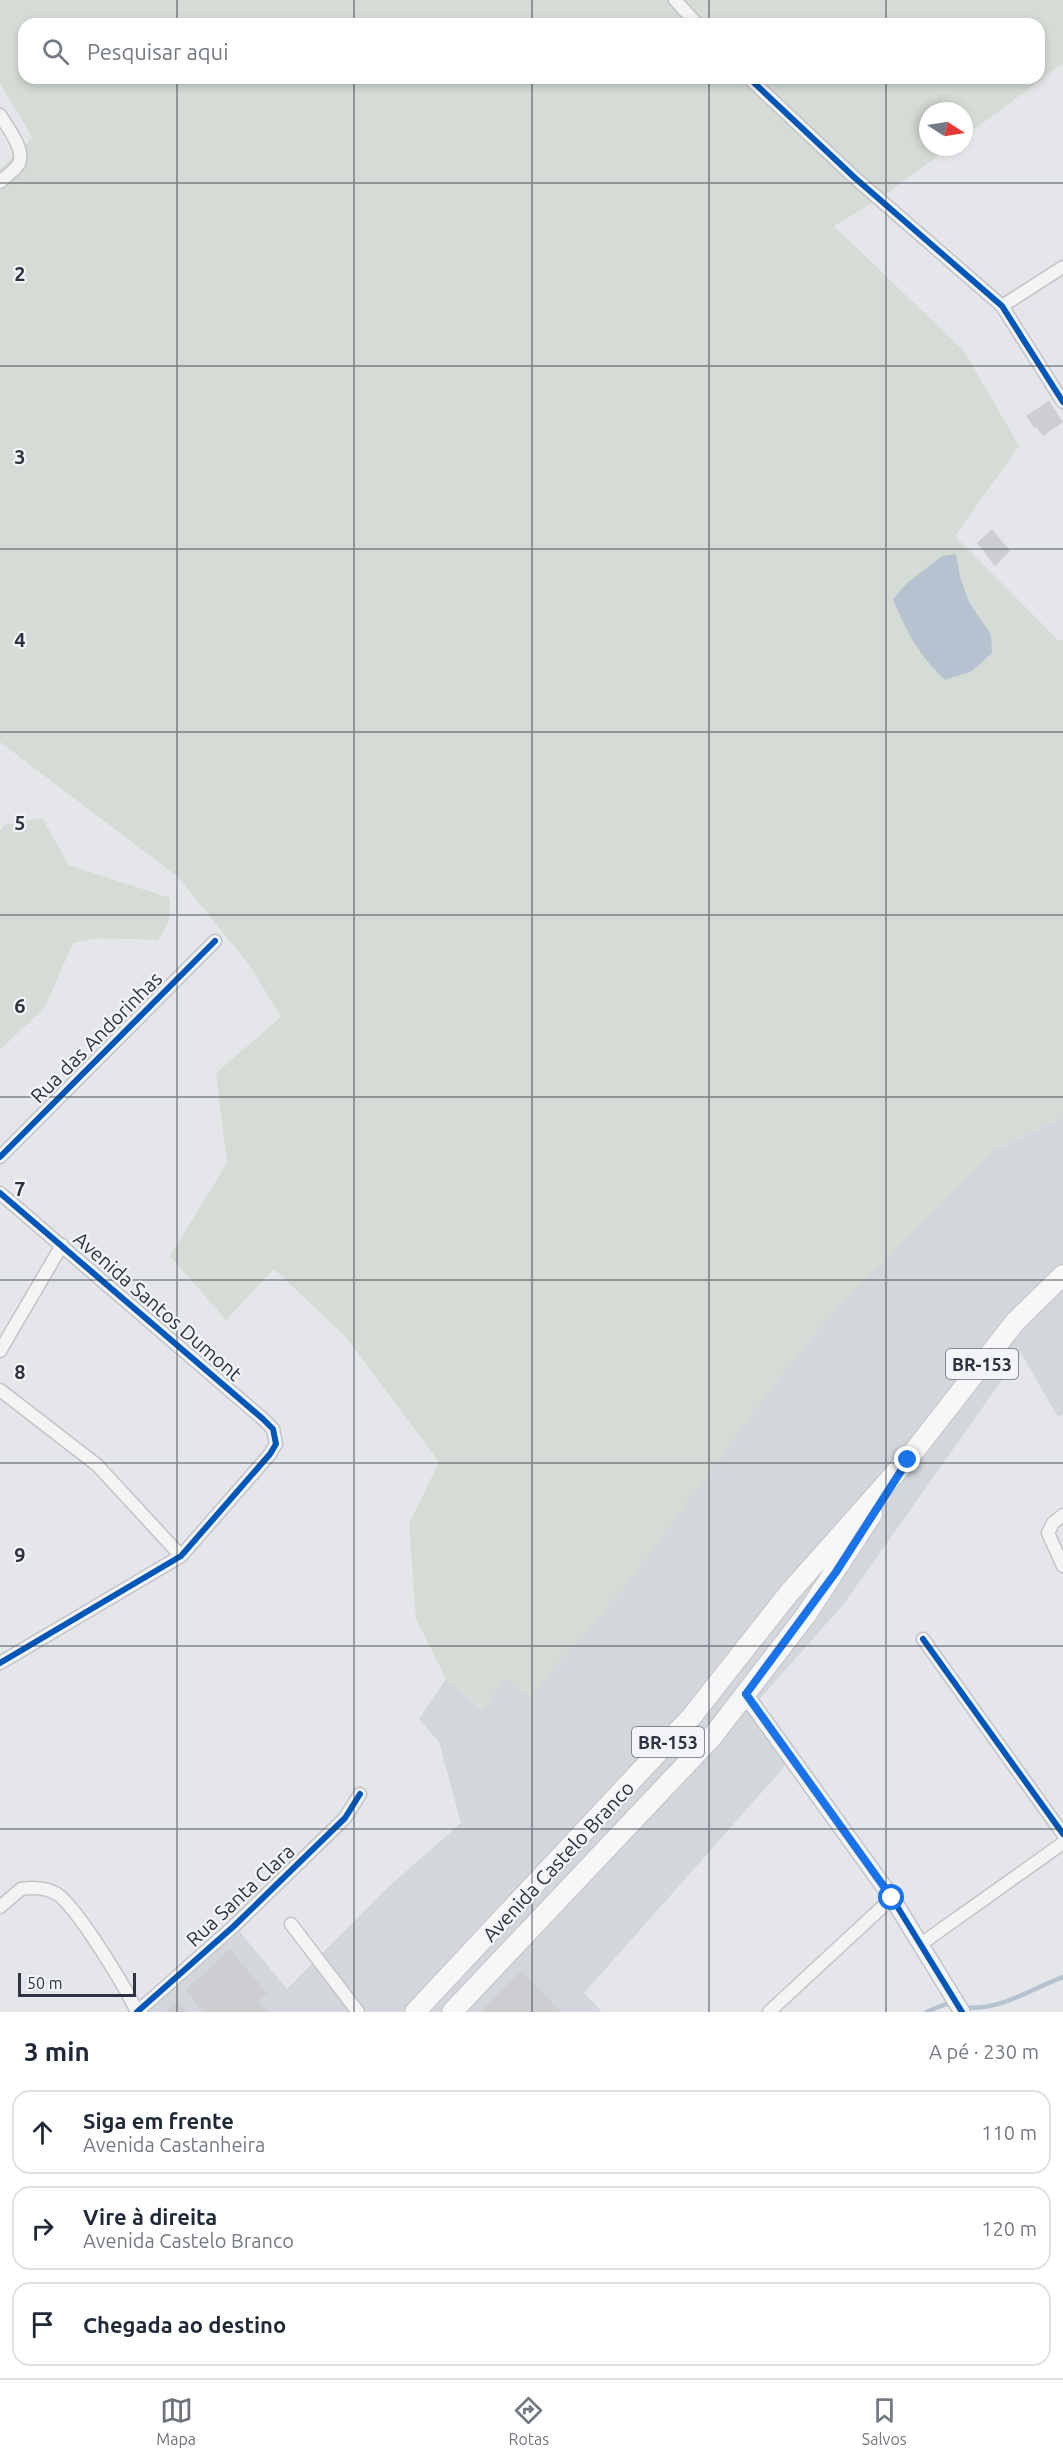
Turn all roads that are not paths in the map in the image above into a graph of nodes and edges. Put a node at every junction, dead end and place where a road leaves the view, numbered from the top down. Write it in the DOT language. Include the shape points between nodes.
graph roads {
  1 [pos="675,0"];
  2 [pos="692,18"];
  3 [pos="755,84"];
  4 [pos="0,115"];
  5 [pos="0,182"];
  6 [pos="1063,267"];
  7 [pos="1002,306"];
  8 [pos="1063,402"];
  9 [pos="215,941"];
  10 [pos="0,1156"];
  11 [pos="0,1193"];
  12 [pos="62,1245"];
  13 [pos="1063,1275"];
  14 [pos="0,1351"];
  15 [pos="0,1390"];
  16 [pos="908,1460"];
  17 [pos="1063,1515"];
  18 [pos="181,1556"];
  19 [pos="1063,1566"];
  20 [pos="923,1639"];
  21 [pos="0,1663"];
  22 [pos="746,1694"];
  23 [pos="360,1794"];
  24 [pos="1063,1834"];
  25 [pos="1063,1843"];
  26 [pos="892,1898"];
  27 [pos="0,1907"];
  28 [pos="291,1924"];
  29 [pos="921,1944"];
  30 [pos="137,2012"];
  31 [pos="358,2012"];
  32 [pos="415,2012"];
  33 [pos="452,2012"];
  34 [pos="769,2012"];
  35 [pos="962,2012"];
  1 -- 2 [label="street"];
  3 -- 7 [label="street" via="855,178"];
  4 -- 5 [label="street" via="20,156 19,164"];
  6 -- 7 [label="street"];
  7 -- 8 [label="street"];
  9 -- 10 [label="street, Rua das Andorinhas"];
  11 -- 12 [label="street, Avenida Santos Dumont"];
  12 -- 14 [label="street"];
  12 -- 18 [label="street, Avenida Santos Dumont" via="273,1429 276,1444 270,1454"];
  13 -- 16 [label="main road, Avenida Castelo Branco / BR-153" via="1015,1322"];
  15 -- 18 [label="street" via="97,1465"];
  16 -- 22 [label="main road, Avenida Castelo Branco / BR-153" via="812,1606"];
  16 -- 32 [label="main road, Avenida Castelo Branco / BR-153" via="789,1593 692,1716"];
  17 -- 19 [label="street" via="1048,1533"];
  18 -- 21 [label="street"];
  20 -- 24 [label="street"];
  22 -- 26 [label="street"];
  22 -- 33 [label="main road, Avenida Castelo Branco / BR-153" via="660,1794"];
  23 -- 30 [label="street, Rua Santa Clara" via="345,1818"];
  25 -- 29 [label="street"];
  26 -- 29 [label="street"];
  26 -- 34 [label="street"];
  27 -- 30 [label="street" via="29,1887 61,1897 129,1993"];
  28 -- 31 [label="street"];
  29 -- 35 [label="street"];
}
